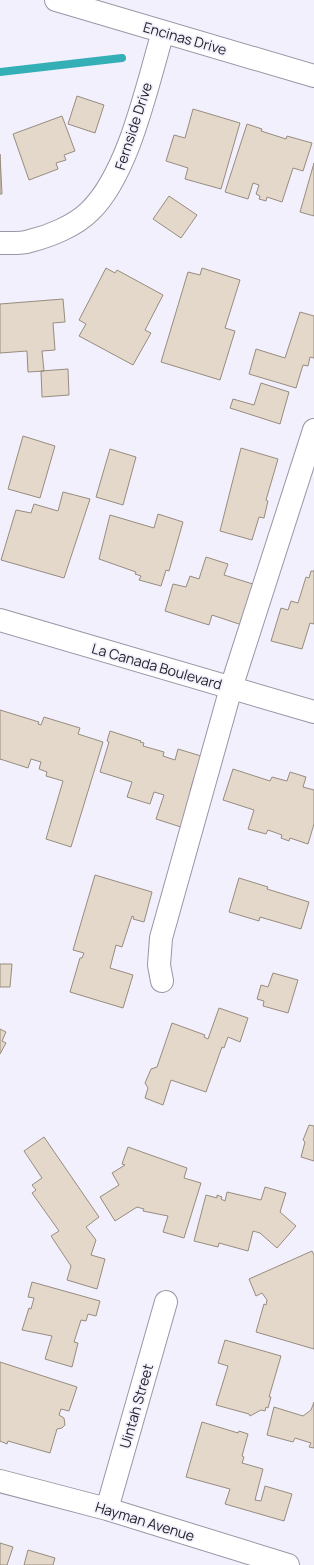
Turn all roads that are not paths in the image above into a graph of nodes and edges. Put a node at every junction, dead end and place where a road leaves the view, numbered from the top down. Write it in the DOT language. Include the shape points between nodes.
graph roads {
  1 [pos="56,0"];
  2 [pos="163,32"];
  3 [pos="314,76"];
  4 [pos="0,243"];
  5 [pos="314,430"];
  6 [pos="0,620"];
  7 [pos="232,688"];
  8 [pos="314,712"];
  9 [pos="162,981"];
  10 [pos="166,1302"];
  11 [pos="0,1481"];
  12 [pos="107,1510"];
  13 [pos="288,1565"];
  1 -- 2 [label="street, Encinas Drive"];
  2 -- 3 [label="street, Encinas Drive"];
  2 -- 4 [label="street, Fernside Drive" via="116,178 90,212 65,228 30,242"];
  5 -- 7 [label="street"];
  6 -- 7 [label="street, La Canada Boulevard"];
  7 -- 8 [label="street, La Canada Boulevard"];
  7 -- 9 [label="street" via="162,938 159,965"];
  10 -- 12 [label="street, Uintah Street"];
  11 -- 12 [label="street, Hayman Avenue"];
  12 -- 13 [label="street, Hayman Avenue"];
}
